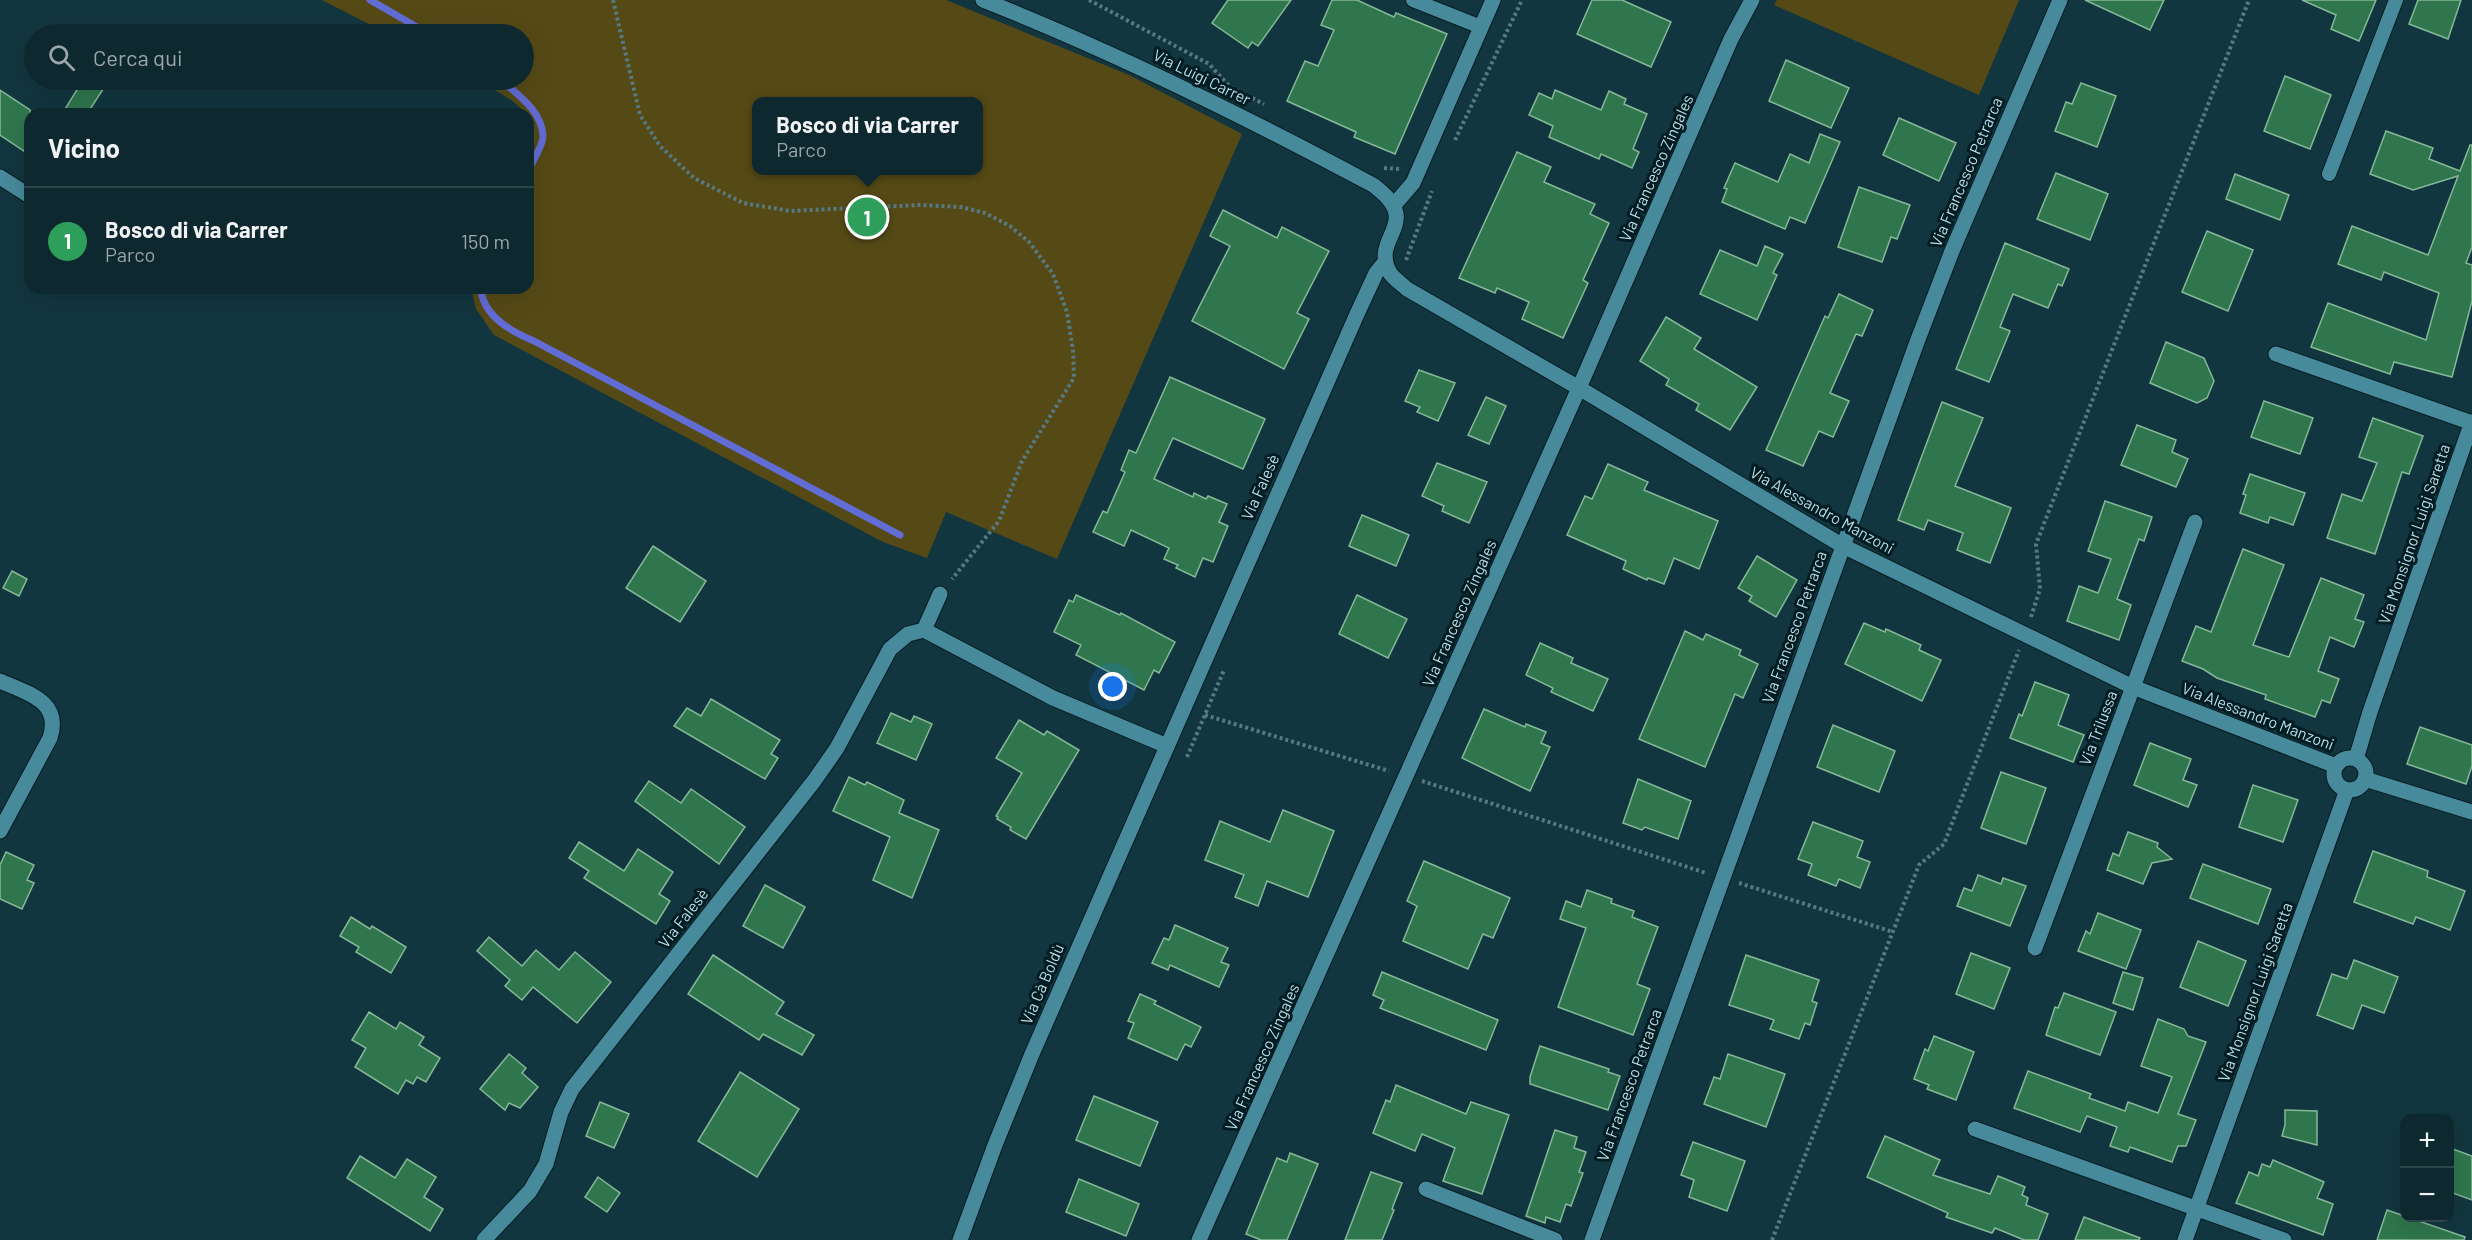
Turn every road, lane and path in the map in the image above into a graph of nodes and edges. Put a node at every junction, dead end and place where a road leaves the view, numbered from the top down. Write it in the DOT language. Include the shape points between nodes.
graph roads {
  1 [pos="613,0"];
  2 [pos="983,0"];
  3 [pos="1089,0"];
  4 [pos="1413,0"];
  5 [pos="1492,0"];
  6 [pos="1521,0"];
  7 [pos="1752,0"];
  8 [pos="2060,0"];
  9 [pos="2397,0"];
  10 [pos="1481,27"];
  11 [pos="1272,109"];
  12 [pos="1450,149"];
  13 [pos="1422,162"];
  14 [pos="1377,165"];
  15 [pos="2329,174"];
  16 [pos="0,177"];
  17 [pos="1436,181"];
  18 [pos="24,192"];
  19 [pos="1394,205"];
  20 [pos="1385,262"];
  21 [pos="1403,267"];
  22 [pos="2276,354"];
  23 [pos="1579,388"];
  24 [pos="2472,422"];
  25 [pos="2195,522"];
  26 [pos="1843,546"];
  27 [pos="940,594"];
  28 [pos="924,630"];
  29 [pos="0,681"];
  30 [pos="2133,687"];
  31 [pos="1205,715"];
  32 [pos="1167,746"];
  33 [pos="2356,759"];
  34 [pos="2336,766"];
  35 [pos="1406,776"];
  36 [pos="2365,779"];
  37 [pos="2347,790"];
  38 [pos="2472,812"];
  39 [pos="0,831"];
  40 [pos="1723,878"];
  41 [pos="1893,932"];
  42 [pos="2035,948"];
  43 [pos="1975,1129"];
  44 [pos="1426,1189"];
  45 [pos="2196,1208"];
  46 [pos="484,1240"];
  47 [pos="960,1240"];
  48 [pos="1199,1240"];
  49 [pos="1555,1240"];
  50 [pos="1592,1240"];
  51 [pos="2185,1240"];
  52 [pos="2284,1240"];
  1 -- 27 [label="path" via="640,115 660,146 694,178 743,203 790,211 920,205 961,207 985,213 1029,242 1053,274 1067,312 1074,378 1022,461 999,521"];
  2 -- 19 [label="street, Via Luigi Carrer" via="1238,114 1373,185 1389,196"];
  3 -- 11 [label="path" via="1209,64 1230,87"];
  4 -- 10 [label="lane"];
  5 -- 10 [label="street"];
  6 -- 12 [label="path"];
  7 -- 23 [label="street, Via Francesco Zingales" via="1731,39"];
  8 -- 26 [label="street, Via Francesco Petrarca" via="1952,251"];
  9 -- 15 [label="lane"];
  10 -- 13 [label="street"];
  13 -- 14 [label="path" via="1408,155 1400,169 1387,170"];
  13 -- 19 [label="street" via="1413,183"];
  16 -- 18 [label="street"];
  17 -- 21 [label="path"];
  19 -- 20 [label="street, Via Falesè" via="1398,218"];
  20 -- 23 [label="street, Via Alessandro Manzoni" via="1391,275 1407,289"];
  20 -- 32 [label="street, Via Falesè" via="1357,314"];
  22 -- 24 [label="street, Via Monsignor Luigi Saretta"];
  23 -- 26 [label="street, Via Alessandro Manzoni"];
  23 -- 35 [label="street, Via Francesco Zingales"];
  24 -- 33 [label="street, Via Monsignor Luigi Saretta"];
  25 -- 30 [label="street, Via Trilussa"];
  26 -- 30 [label="street, Via Alessandro Manzoni"];
  26 -- 40 [label="street, Via Francesco Petrarca"];
  27 -- 28 [label="street"];
  28 -- 32 [label="street" via="1053,698"];
  28 -- 46 [label="street, Via Falesè" via="908,634 890,649 837,748 814,781 572,1089 546,1164 530,1191"];
  29 -- 39 [label="street" via="47,705 54,726"];
  30 -- 34 [label="street, Via Alessandro Manzoni"];
  30 -- 42 [label="street, Via Trilussa"];
  31 -- 35 [label="path"];
  32 -- 47 [label="street, Via Cà Boldù" via="1032,1054"];
  33 -- 34 [label="street" via="2343,760"];
  33 -- 36 [label="street" via="2364,765"];
  34 -- 37 [label="street" via="2338,785"];
  35 -- 40 [label="path"];
  35 -- 48 [label="street, Via Francesco Zingales"];
  36 -- 37 [label="street" via="2356,789"];
  36 -- 38 [label="street"];
  37 -- 45 [label="street, Via Monsignor Luigi Saretta"];
  40 -- 41 [label="path"];
  40 -- 50 [label="street, Via Francesco Petrarca"];
  43 -- 45 [label="street"];
  44 -- 49 [label="street"];
  45 -- 51 [label="street, Via Monsignor Luigi Saretta"];
  45 -- 52 [label="street"];
}
